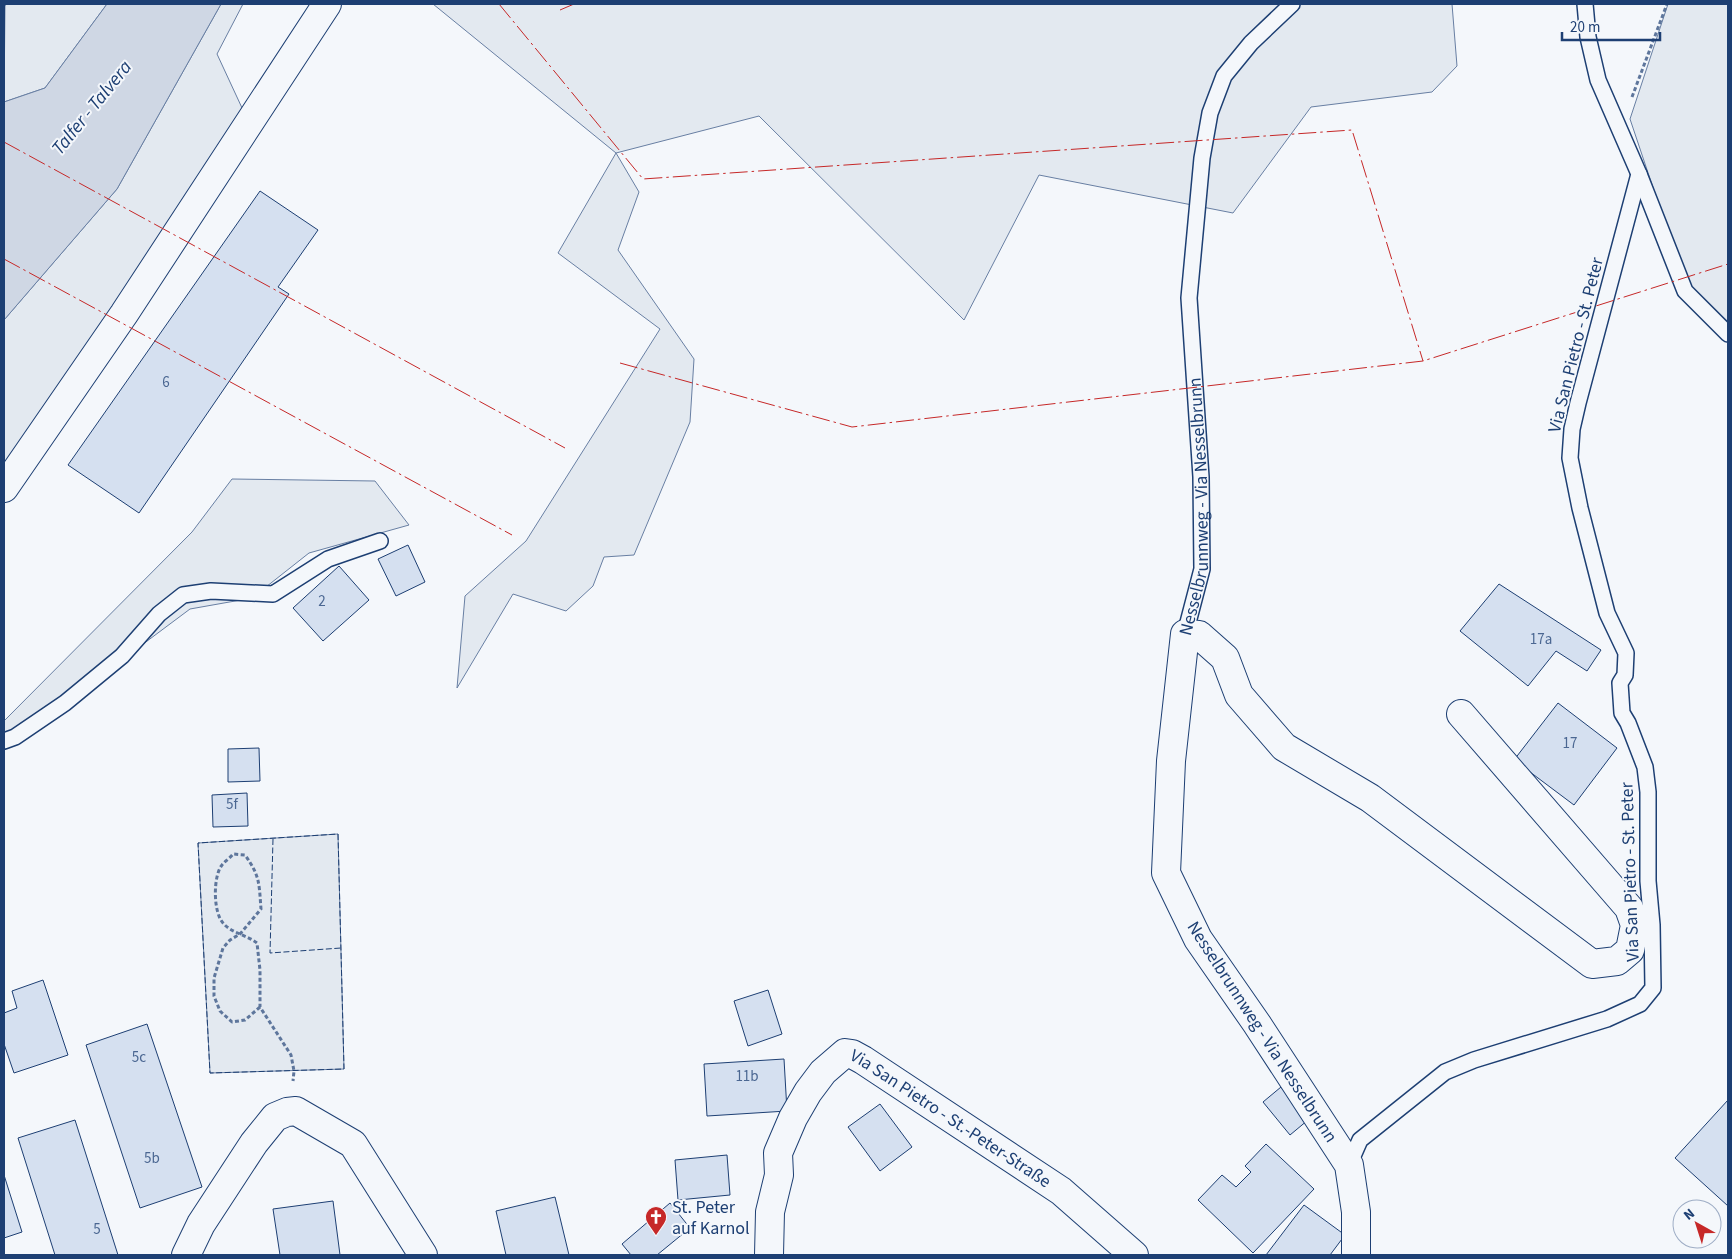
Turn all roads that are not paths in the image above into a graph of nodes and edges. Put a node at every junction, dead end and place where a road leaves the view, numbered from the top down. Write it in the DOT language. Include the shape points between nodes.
graph roads {
  1 [pos="327,4"];
  2 [pos="1292,4"];
  3 [pos="1585,4"];
  4 [pos="1638,174"];
  5 [pos="1728,334"];
  6 [pos="4,488"];
  7 [pos="380,541"];
  8 [pos="1185,634"];
  9 [pos="1461,714"];
  10 [pos="4,741"];
  11 [pos="1644,925"];
  12 [pos="1349,1165"];
  13 [pos="186,1255"];
  14 [pos="423,1255"];
  15 [pos="769,1255"];
  16 [pos="1134,1255"];
  17 [pos="1356,1255"];
  1 -- 6 [label="street" via="124,314"];
  2 -- 8 [label="lane, Nesselbrunnweg - Via Nesselbrunn" via="1251,43 1224,76 1210,113 1202,158 1189,298 1201,477 1202,569"];
  3 -- 4 [label="lane" via="1588,37 1598,80"];
  4 -- 5 [label="lane" via="1685,290"];
  4 -- 11 [label="lane, Via San Pietro - St. Peter" via="1578,403 1570,458 1607,613 1626,652 1625,675 1620,683 1622,713 1645,767 1648,881"];
  7 -- 10 [label="lane" via="328,559 273,594 211,591 183,595 159,614 122,656 72,697 15,737"];
  8 -- 11 [label="street" via="1199,635 1225,658 1239,696 1284,747 1370,798 1592,964 1617,961 1630,950"];
  8 -- 12 [label="street, Nesselbrunnweg - Via Nesselbrunn" via="1171,761 1166,873 1198,939"];
  9 -- 11 [label="street"];
  11 -- 12 [label="lane, Via San Pietro - St. Peter" via="1653,988 1640,1004 1607,1019 1474,1060 1446,1072 1360,1140"];
  12 -- 17 [label="street" via="1356,1212"];
  13 -- 14 [label="street" via="254,1143 275,1117 296,1111 353,1144"];
  15 -- 16 [label="street, Via San Pietro - St.-Peter-Straße" via="770,1212 779,1175 778,1152 808,1092 822,1072 845,1053 863,1060 1061,1191"];
}
